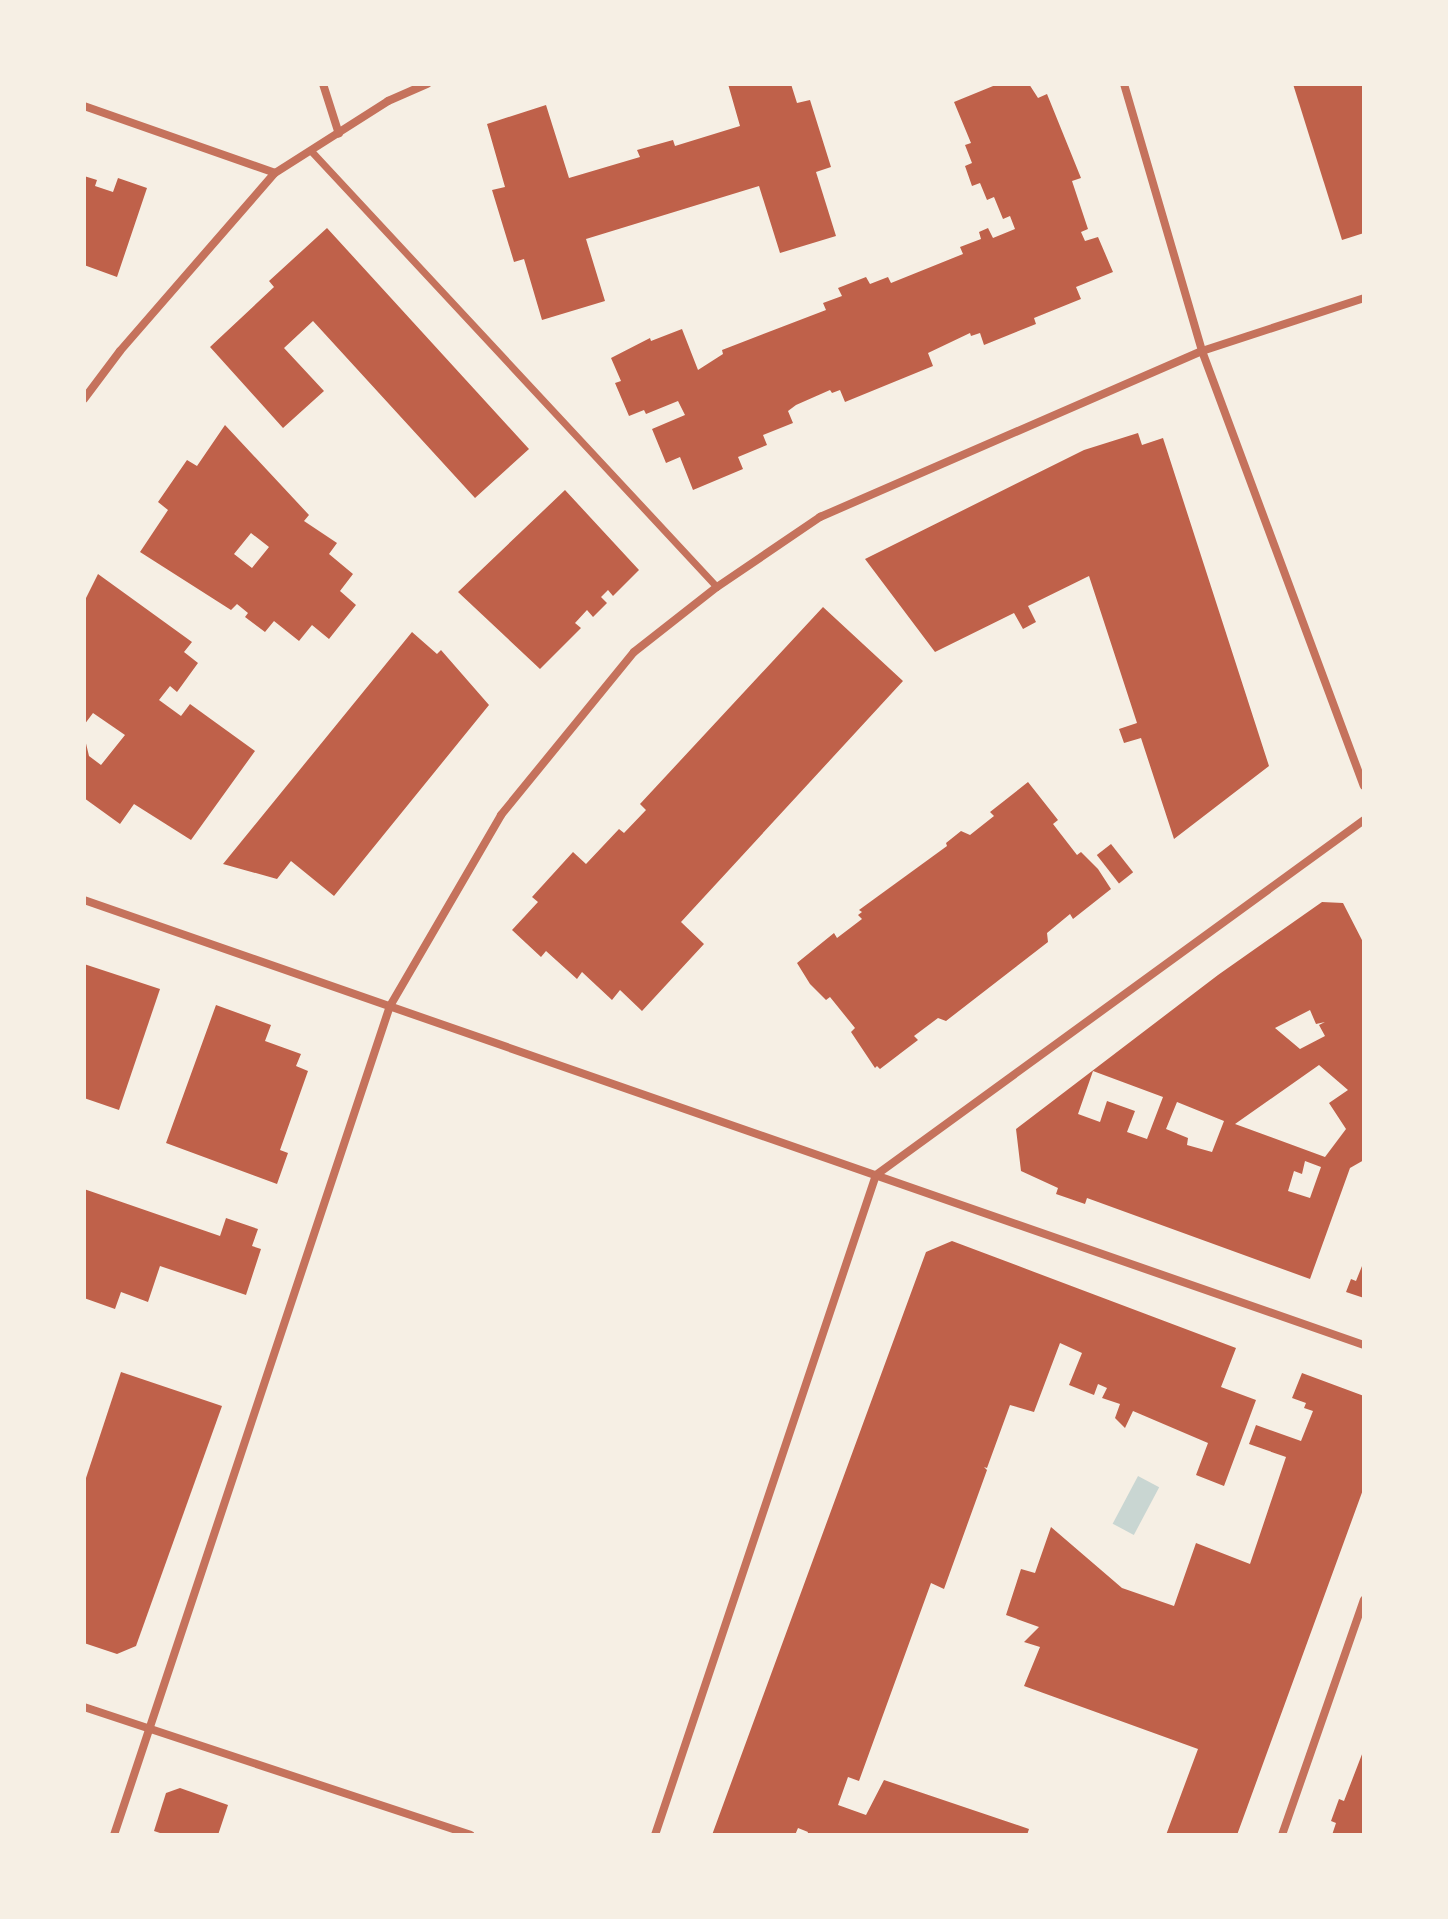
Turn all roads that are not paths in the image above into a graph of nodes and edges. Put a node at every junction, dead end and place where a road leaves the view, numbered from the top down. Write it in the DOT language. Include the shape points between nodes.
graph roads {
  1 [pos="323,84"];
  2 [pos="427,84"];
  3 [pos="1124,84"];
  4 [pos="84,106"];
  5 [pos="339,134"];
  6 [pos="312,152"];
  7 [pos="275,173"];
  8 [pos="1364,298"];
  9 [pos="1202,351"];
  10 [pos="84,399"];
  11 [pos="717,587"];
  12 [pos="1364,786"];
  13 [pos="1364,820"];
  14 [pos="84,900"];
  15 [pos="390,1006"];
  16 [pos="876,1175"];
  17 [pos="1364,1345"];
  18 [pos="1364,1600"];
  19 [pos="84,1707"];
  20 [pos="151,1732"];
  21 [pos="114,1835"];
  22 [pos="470,1835"];
  23 [pos="655,1835"];
  24 [pos="1282,1835"];
  1 -- 5 [label="street"];
  2 -- 5 [label="street" via="388,101"];
  3 -- 9 [label="street"];
  4 -- 7 [label="street"];
  5 -- 6 [label="street"];
  6 -- 7 [label="street"];
  6 -- 11 [label="street"];
  7 -- 10 [label="street"];
  8 -- 9 [label="street"];
  9 -- 11 [label="street" via="820,517"];
  9 -- 12 [label="street"];
  11 -- 15 [label="street" via="634,652 501,815"];
  13 -- 16 [label="street"];
  14 -- 15 [label="street"];
  15 -- 16 [label="street"];
  15 -- 20 [label="street"];
  16 -- 17 [label="street"];
  16 -- 23 [label="street"];
  18 -- 24 [label="street"];
  19 -- 20 [label="street"];
  20 -- 21 [label="street"];
  20 -- 22 [label="street"];
}
